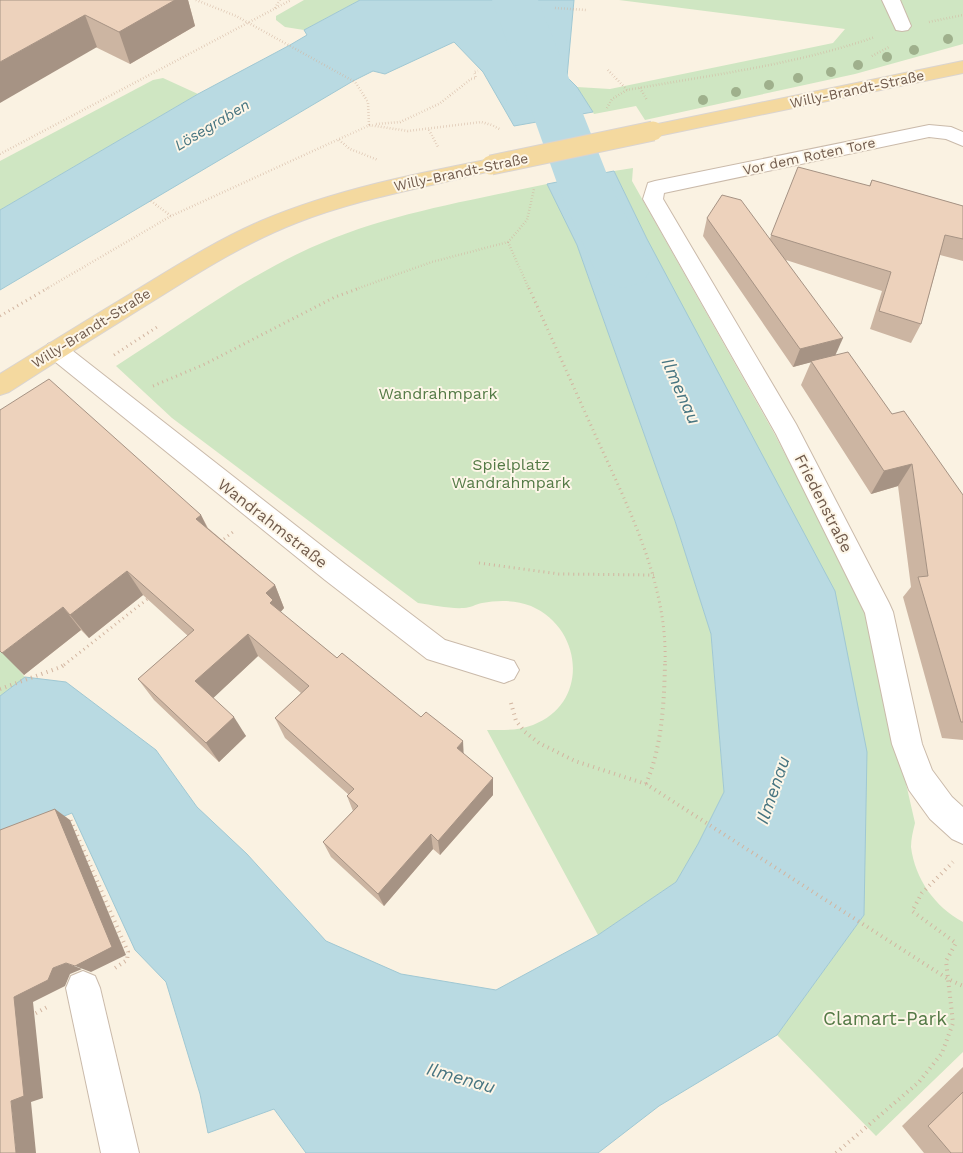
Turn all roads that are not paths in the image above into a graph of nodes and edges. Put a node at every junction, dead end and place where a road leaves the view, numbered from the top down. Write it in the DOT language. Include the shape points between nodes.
graph roads {
  1 [pos="891,0"];
  2 [pos="902,26"];
  3 [pos="963,67"];
  4 [pos="963,140"];
  5 [pos="655,188"];
  6 [pos="56,350"];
  7 [pos="0,386"];
  8 [pos="504,670"];
  9 [pos="963,828"];
  10 [pos="84,988"];
  11 [pos="120,1153"];
  1 -- 2 [label="street"];
  3 -- 6 [label="main road, Willy-Brandt-Straße, bridge" via="491,165 389,188 288,218 233,243"];
  4 -- 5 [label="street, Vor dem Roten Tore" via="951,134 929,131"];
  5 -- 9 [label="street, Friedenstraße" via="653,199 787,431 879,612 907,744 920,779 941,808"];
  6 -- 7 [label="main road, Willy-Brandt-Straße"];
  6 -- 8 [label="street, Wandrahmstraße" via="437,650"];
  10 -- 11 [label="street"];
}
